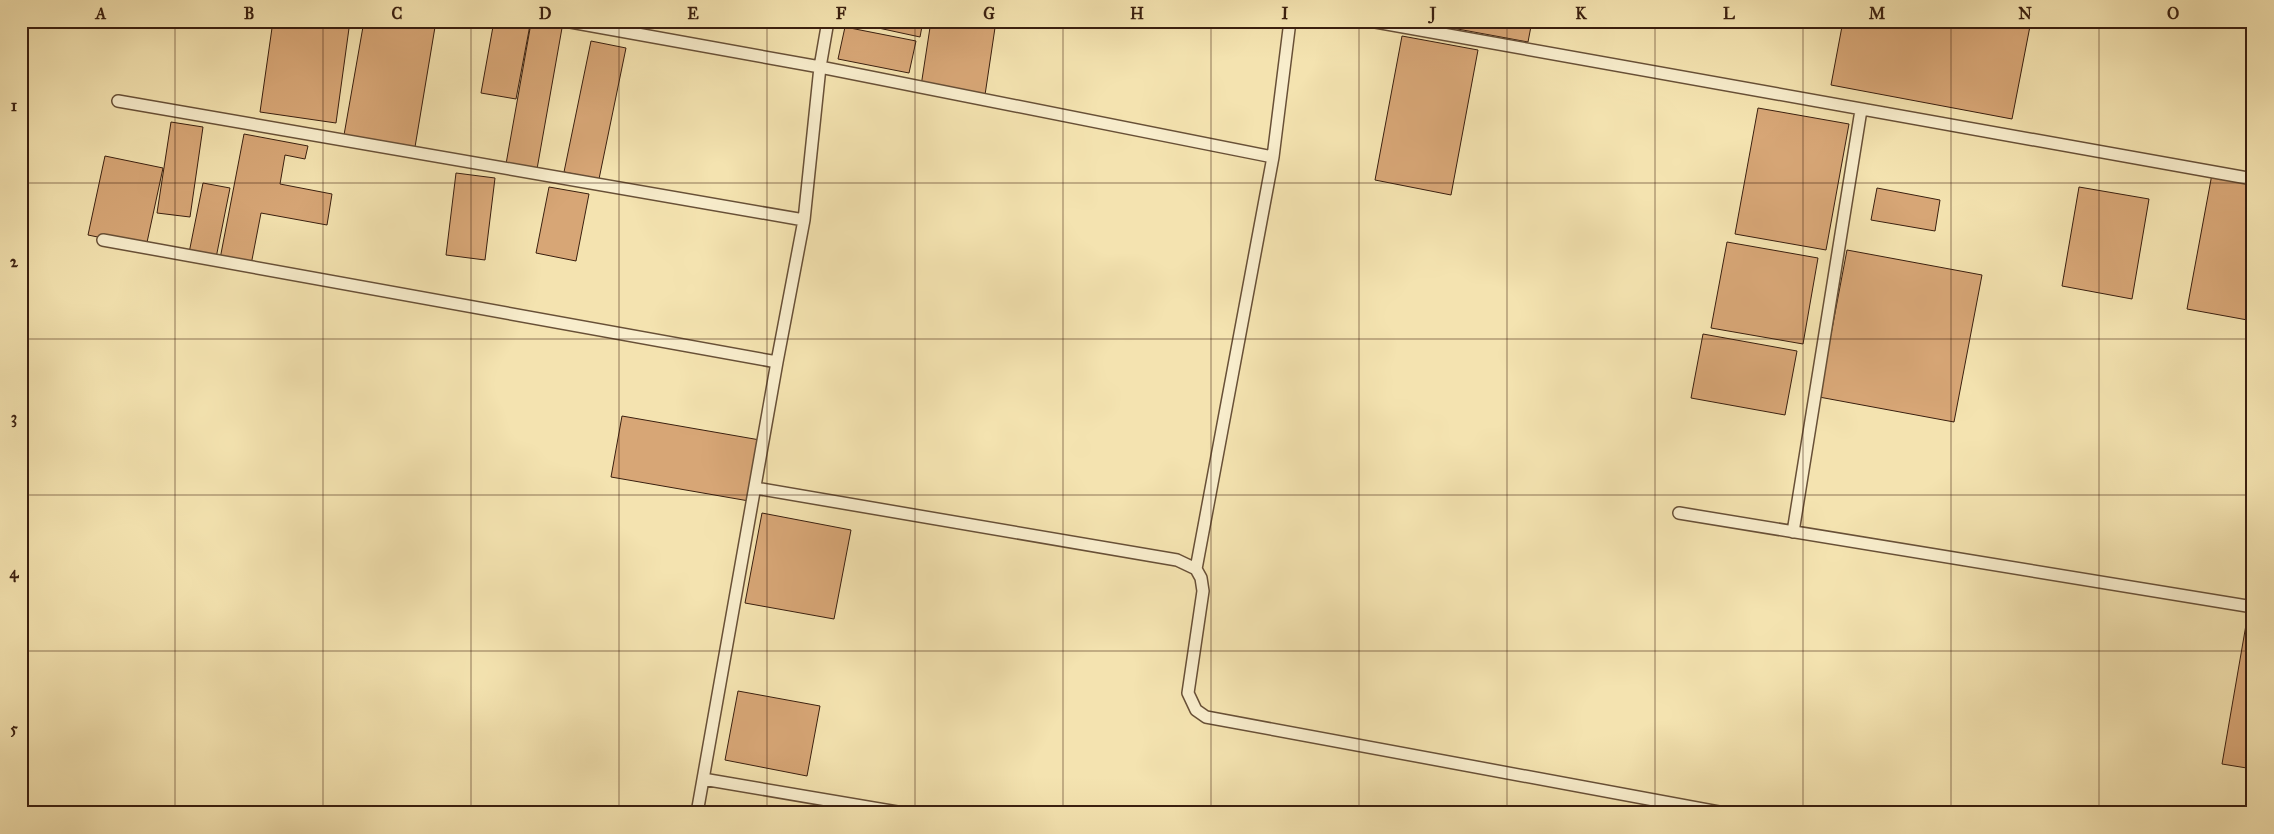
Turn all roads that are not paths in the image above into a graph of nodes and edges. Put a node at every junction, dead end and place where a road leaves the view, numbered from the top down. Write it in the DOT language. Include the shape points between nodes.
graph roads {
  1 [pos="565,21"];
  2 [pos="828,21"];
  3 [pos="1290,21"];
  4 [pos="1370,21"];
  5 [pos="820,67"];
  6 [pos="118,101"];
  7 [pos="1862,110"];
  8 [pos="1273,157"];
  9 [pos="2253,179"];
  10 [pos="804,220"];
  11 [pos="103,240"];
  12 [pos="777,362"];
  13 [pos="755,488"];
  14 [pos="1679,513"];
  15 [pos="1793,532"];
  16 [pos="1196,569"];
  17 [pos="2253,607"];
  18 [pos="703,780"];
  19 [pos="697,813"];
  20 [pos="903,813"];
  21 [pos="1724,813"];
  1 -- 5 [label="lane"];
  2 -- 5 [label="lane"];
  3 -- 8 [label="lane"];
  4 -- 7 [label="lane"];
  5 -- 8 [label="lane"];
  5 -- 10 [label="lane"];
  6 -- 10 [label="lane"];
  7 -- 9 [label="lane"];
  7 -- 15 [label="lane"];
  8 -- 16 [label="lane"];
  10 -- 12 [label="lane"];
  11 -- 12 [label="lane"];
  12 -- 13 [label="lane"];
  13 -- 16 [label="lane" via="1177,560"];
  13 -- 18 [label="lane"];
  14 -- 15 [label="lane"];
  15 -- 17 [label="lane"];
  16 -- 21 [label="lane" via="1203,591 1188,693 1196,710 1206,717"];
  18 -- 19 [label="lane"];
  18 -- 20 [label="lane"];
}
